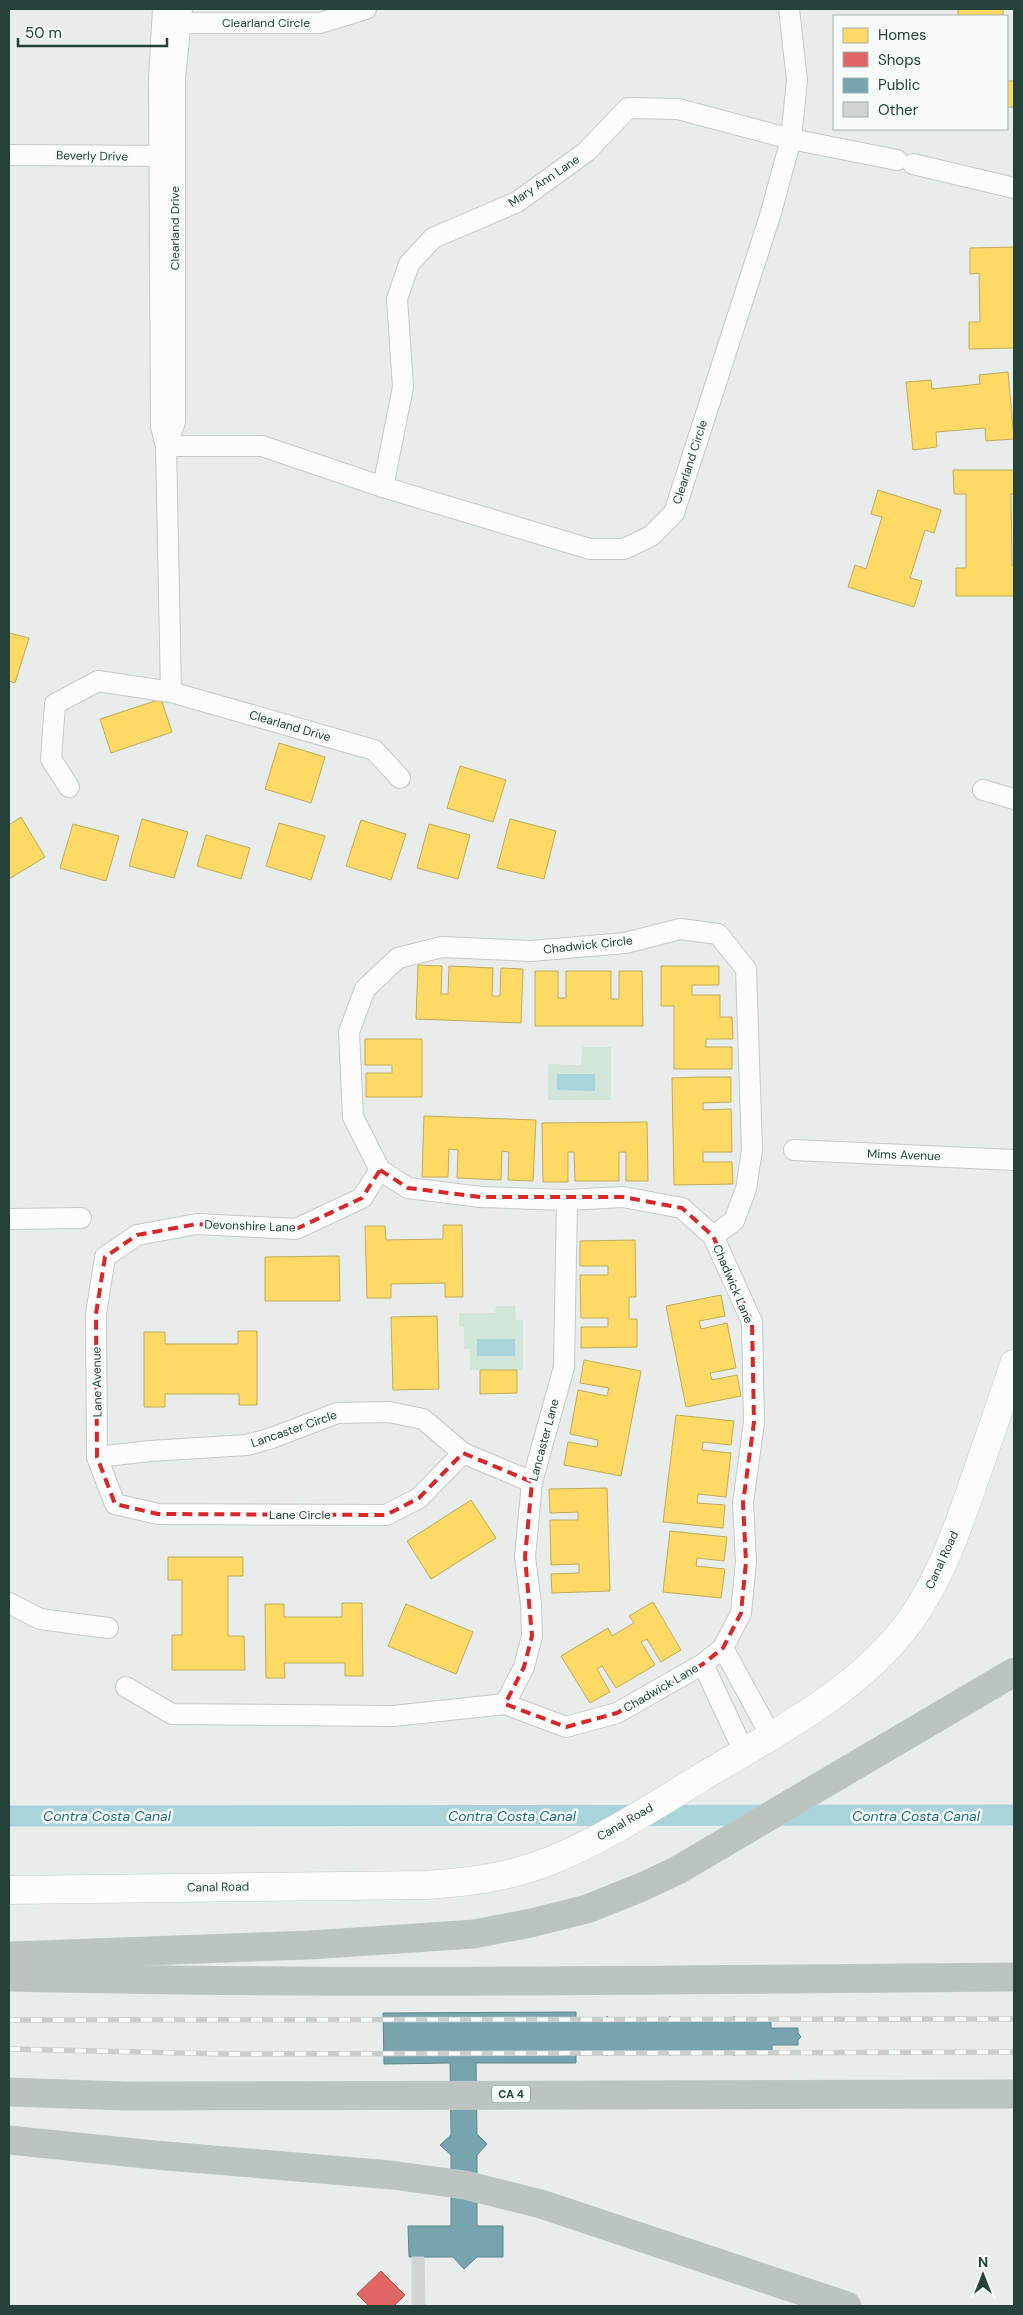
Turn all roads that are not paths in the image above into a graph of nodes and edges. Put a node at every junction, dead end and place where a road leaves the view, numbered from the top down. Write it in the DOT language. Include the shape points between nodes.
graph roads {
  1 [pos="366,9"];
  2 [pos="789,9"];
  3 [pos="172,16"];
  4 [pos="791,139"];
  5 [pos="9,155"];
  6 [pos="167,156"];
  7 [pos="1014,188"];
  8 [pos="166,446"];
  9 [pos="383,487"];
  10 [pos="170,692"];
  11 [pos="400,778"];
  12 [pos="69,787"];
  13 [pos="983,790"];
  14 [pos="1014,799"];
  15 [pos="794,1150"];
  16 [pos="1014,1160"];
  17 [pos="380,1170"];
  18 [pos="567,1200"];
  19 [pos="81,1218"];
  20 [pos="9,1219"];
  21 [pos="713,1236"];
  22 [pos="105,1257"];
  23 [pos="1014,1364"];
  24 [pos="463,1453"];
  25 [pos="97,1457"];
  26 [pos="532,1482"];
  27 [pos="115,1504"];
  28 [pos="9,1604"];
  29 [pos="108,1628"];
  30 [pos="723,1648"];
  31 [pos="703,1664"];
  32 [pos="1014,1672"];
  33 [pos="126,1687"];
  34 [pos="505,1704"];
  35 [pos="771,1736"];
  36 [pos="744,1752"];
  37 [pos="9,1890"];
  38 [pos="9,1956"];
  39 [pos="9,1977"];
  40 [pos="1014,1977"];
  41 [pos="9,2092"];
  42 [pos="1014,2094"];
  43 [pos="9,2140"];
  44 [pos="846,2306"];
  1 -- 3 [label="street, Clearland Circle" via="320,23"];
  2 -- 4 [label="street, Clearland Circle" via="797,80"];
  3 -- 6 [label="street, Clearland Drive" via="175,78"];
  4 -- 7 [label="street, Mary Ann Lane"];
  4 -- 9 [label="street, Mary Ann Lane" via="678,109 628,108 586,152 517,202 433,238 409,264 398,299 403,387"];
  4 -- 9 [label="street, Clearland Circle" via="770,216 674,513 651,536 624,549 590,549"];
  5 -- 6 [label="street, Beverly Drive"];
  6 -- 8 [label="street, Clearland Drive" via="176,422"];
  8 -- 9 [label="street, Clearland Circle" via="262,446"];
  8 -- 10 [label="street, Clearland Drive"];
  10 -- 11 [label="street, Clearland Drive" via="374,750"];
  10 -- 12 [label="street, Clearland Drive" via="98,681 56,704 51,759"];
  13 -- 14 [label="street"];
  15 -- 16 [label="street, Mims Avenue"];
  17 -- 18 [label="street, Chadwick Lane" via="408,1188 481,1197"];
  17 -- 21 [label="street, Chadwick Circle" via="353,1117 349,1032 365,988 398,958 442,947 531,951 625,943 680,929 718,934 746,969 752,1150 746,1190 734,1220"];
  17 -- 22 [label="street, Devonshire Lane" via="362,1198 296,1230 197,1224 137,1235"];
  18 -- 21 [label="street, Chadwick Lane" via="623,1197 682,1208"];
  18 -- 26 [label="street, Lancaster Lane" via="564,1367"];
  19 -- 20 [label="street"];
  21 -- 30 [label="street, Chadwick Lane" via="752,1322 754,1422 743,1503 746,1562 741,1613"];
  22 -- 25 [label="street, Lane Avenue" via="96,1314"];
  23 -- 35 [label="street, Canal Road" via="959,1525 936,1578 910,1621 877,1658 843,1688"];
  24 -- 25 [label="street, Lancaster Circle" via="423,1418 389,1412 337,1413 247,1445"];
  24 -- 26 [label="street, Lancaster Circle"];
  24 -- 27 [label="street, Lane Circle" via="419,1498 386,1515 158,1514"];
  25 -- 27 [label="street, Lane Avenue"];
  26 -- 34 [label="street, Lancaster Lane" via="525,1557 532,1636 524,1668"];
  28 -- 29 [label="street" via="40,1619"];
  30 -- 31 [label="street, Chadwick Lane"];
  30 -- 35 [label="street"];
  31 -- 34 [label="street, Chadwick Lane" via="617,1713 566,1727"];
  31 -- 36 [label="street, Chadwick Lane"];
  32 -- 38 [label="highway" via="707,1853 642,1887 586,1909 474,1934 310,1945"];
  33 -- 34 [label="street" via="172,1714 393,1716"];
  35 -- 36 [label="street, Canal Road"];
  36 -- 37 [label="street, Canal Road" via="594,1840 550,1861 509,1875 427,1885"];
  39 -- 40 [label="highway" via="578,1980"];
  41 -- 42 [label="highway, CA 4" via="124,2096"];
  43 -- 44 [label="highway" via="391,2175 465,2185 541,2204"];
}
